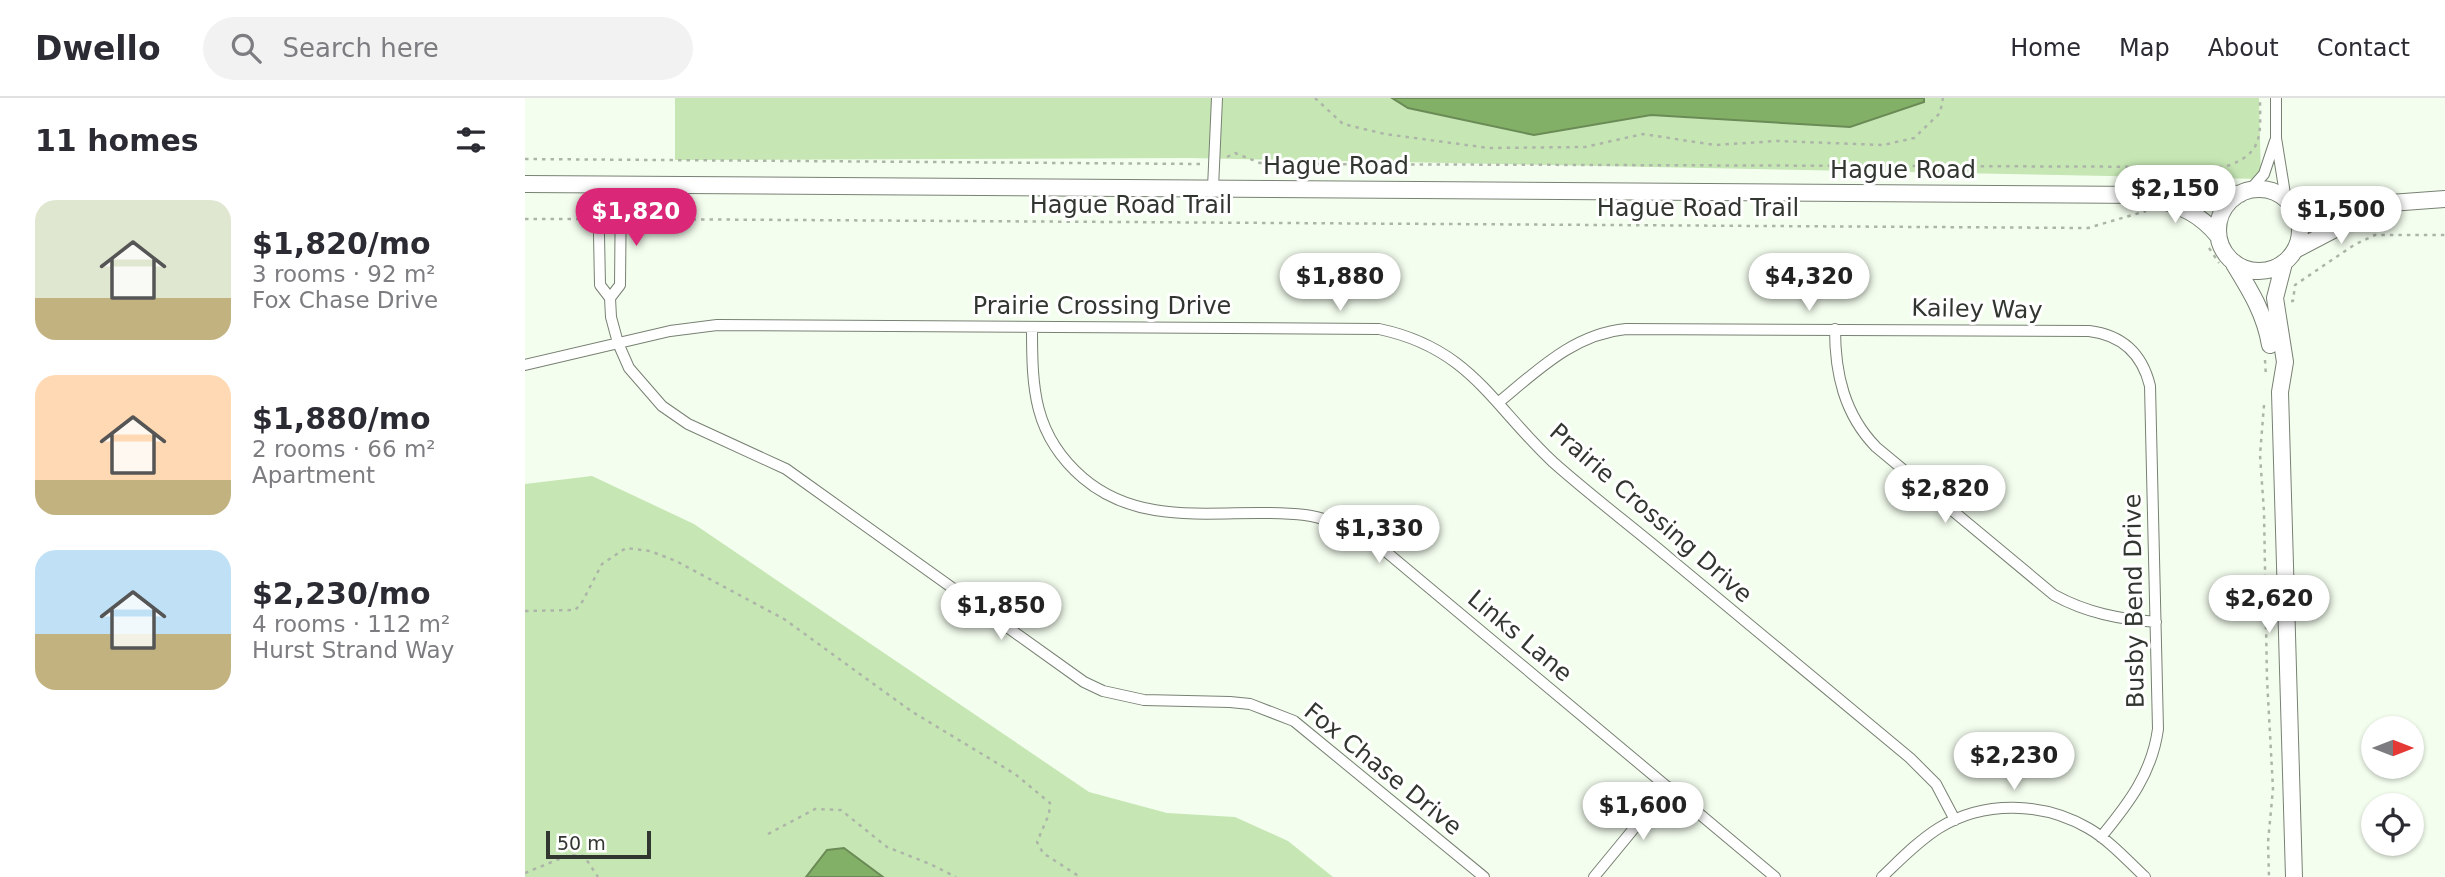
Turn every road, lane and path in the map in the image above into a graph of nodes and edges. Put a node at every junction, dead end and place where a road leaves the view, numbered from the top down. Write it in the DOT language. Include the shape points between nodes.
graph roads {
  1 [pos="1217,98"];
  2 [pos="1315,98"];
  3 [pos="1943,98"];
  4 [pos="2260,98"];
  5 [pos="2276,98"];
  6 [pos="2276,138"];
  7 [pos="525,159"];
  8 [pos="1213,164"];
  9 [pos="525,184"];
  10 [pos="598,184"];
  11 [pos="621,184"];
  12 [pos="1213,188"];
  13 [pos="2244,192"];
  14 [pos="2445,198"];
  15 [pos="2288,201"];
  16 [pos="2148,203"];
  17 [pos="2367,208"];
  18 [pos="598,216"];
  19 [pos="621,216"];
  20 [pos="525,219"];
  21 [pos="2445,235"];
  22 [pos="2213,239"];
  23 [pos="2295,250"];
  24 [pos="2284,263"];
  25 [pos="2227,264"];
  26 [pos="610,298"];
  27 [pos="2283,299"];
  28 [pos="1032,327"];
  29 [pos="1835,329"];
  30 [pos="618,343"];
  31 [pos="2263,349"];
  32 [pos="2135,351"];
  33 [pos="525,365"];
  34 [pos="2267,377"];
  35 [pos="2280,392"];
  36 [pos="1499,402"];
  37 [pos="2265,402"];
  38 [pos="525,611"];
  39 [pos="2156,622"];
  40 [pos="1668,787"];
  41 [pos="1955,820"];
  42 [pos="768,834"];
  43 [pos="2101,837"];
  44 [pos="525,873"];
  45 [pos="598,877"];
  46 [pos="956,877"];
  47 [pos="1080,877"];
  48 [pos="1484,877"];
  49 [pos="1594,877"];
  50 [pos="1776,877"];
  51 [pos="1882,877"];
  52 [pos="2145,877"];
  53 [pos="2269,877"];
  54 [pos="2294,877"];
  1 -- 8 [label="street"];
  2 -- 3 [label="path" via="1343,124 1489,148 1585,147 1643,134 1715,145 1777,141 1883,145 1914,138 1940,113"];
  4 -- 8 [label="path, Hague Road Trail" via="2260,139 2246,156 2224,167 1260,163 1235,153"];
  5 -- 6 [label="street"];
  6 -- 13 [label="street" via="2264,174"];
  6 -- 15 [label="street"];
  7 -- 8 [label="path, Hague Road Trail"];
  8 -- 12 [label="street"];
  9 -- 10 [label="main road, Hague Road"];
  10 -- 11 [label="main road, Hague Road"];
  10 -- 18 [label="street, Fox Chase Drive"];
  11 -- 12 [label="main road, Hague Road"];
  11 -- 19 [label="street, Fox Chase Drive"];
  12 -- 16 [label="main road, Hague Road"];
  13 -- 15 [label="main road" via="2269,191"];
  13 -- 16 [label="main road, Hague Road" via="2171,191"];
  13 -- 22 [label="main road" via="2225,207"];
  14 -- 17 [label="main road"];
  15 -- 17 [label="main road" via="2314,211"];
  15 -- 23 [label="main road" via="2300,224"];
  16 -- 19 [label="path, Hague Road Trail" via="2088,228 634,220"];
  16 -- 22 [label="main road, Hague Road" via="2194,212 2206,221"];
  17 -- 23 [label="main road"];
  18 -- 20 [label="path"];
  18 -- 26 [label="street, Fox Chase Drive" via="600,285"];
  19 -- 26 [label="street, Fox Chase Drive" via="620,285"];
  21 -- 27 [label="path" via="2375,236 2295,285 2293,301"];
  22 -- 25 [label="path"];
  22 -- 25 [label="main road" via="2221,246"];
  23 -- 24 [label="main road"];
  24 -- 25 [label="main road" via="2260,272"];
  24 -- 35 [label="main road" via="2274,298 2285,362"];
  25 -- 35 [label="main road" via="2257,301"];
  26 -- 30 [label="street, Fox Chase Drive"];
  28 -- 30 [label="street, Prairie Crossing Drive" via="717,325"];
  28 -- 36 [label="street, Prairie Crossing Drive" via="1379,330 1440,351"];
  28 -- 40 [label="street, Links Lane" via="1032,372 1045,426 1067,463 1093,486 1147,510 1306,516 1349,527 1366,536"];
  29 -- 32 [label="street, Kailey Way" via="2089,331 2114,337"];
  29 -- 36 [label="street, Kailey Way" via="1611,330 1563,350"];
  29 -- 39 [label="street" via="1837,368 1846,402 1876,447 2054,595 2101,615"];
  30 -- 33 [label="street, Prairie Crossing Drive"];
  30 -- 48 [label="street, Fox Chase Drive" via="629,368 662,406 688,424 786,469 1084,682 1144,700 1250,704 1294,721"];
  31 -- 34 [label="path"];
  32 -- 39 [label="street, Busby Bend Drive" via="2150,386"];
  35 -- 54 [label="main road"];
  36 -- 41 [label="street, Prairie Crossing Drive" via="1552,461 1918,765 1936,784"];
  37 -- 53 [label="path" via="2260,455 2273,789"];
  38 -- 47 [label="path" via="575,610 602,564 626,548 675,561 784,620 911,711 1015,774 1049,803 1037,842 1043,853"];
  39 -- 43 [label="street, Busby Bend Drive" via="2158,721 2153,757 2137,790"];
  40 -- 49 [label="street"];
  40 -- 50 [label="street, Links Lane"];
  41 -- 43 [label="street" via="2000,808 2034,808 2072,820"];
  41 -- 51 [label="street" via="1918,844"];
  42 -- 46 [label="path" via="814,809 841,810 887,847"];
  43 -- 52 [label="street"];
  44 -- 45 [label="path" via="576,855 583,856"];
}
